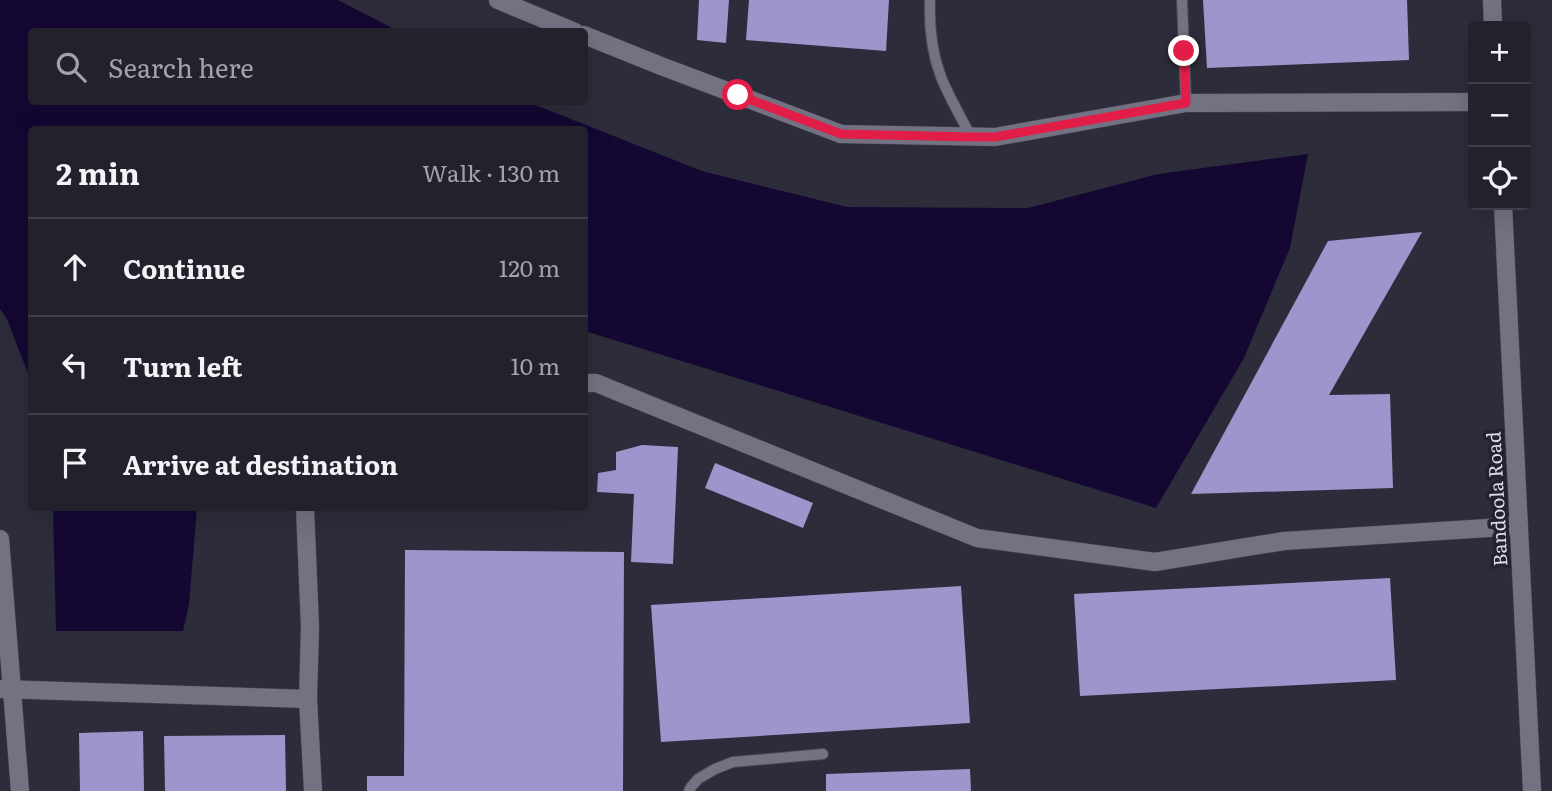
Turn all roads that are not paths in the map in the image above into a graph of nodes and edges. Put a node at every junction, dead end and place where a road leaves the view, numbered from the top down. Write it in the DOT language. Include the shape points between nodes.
graph roads {
  1 [pos="498,0"];
  2 [pos="930,0"];
  3 [pos="1182,0"];
  4 [pos="1492,0"];
  5 [pos="1493,21"];
  6 [pos="565,28"];
  7 [pos="588,37"];
  8 [pos="1468,102"];
  9 [pos="1186,103"];
  10 [pos="971,137"];
  11 [pos="1503,210"];
  12 [pos="588,383"];
  13 [pos="305,511"];
  14 [pos="1518,526"];
  15 [pos="0,539"];
  16 [pos="6,689"];
  17 [pos="308,699"];
  18 [pos="823,754"];
  19 [pos="20,791"];
  20 [pos="313,791"];
  21 [pos="689,791"];
  22 [pos="1532,791"];
  1 -- 6 [label="street"];
  2 -- 10 [label="lane" via="941,76"];
  3 -- 9 [label="lane"];
  4 -- 5 [label="street"];
  7 -- 10 [label="street" via="841,134"];
  8 -- 9 [label="street"];
  9 -- 10 [label="street" via="995,137"];
  11 -- 14 [label="street, Bandoola Road"];
  12 -- 14 [label="street" via="977,538 1155,562 1284,541"];
  13 -- 17 [label="street"];
  14 -- 22 [label="street, Bandoola Road"];
  15 -- 16 [label="street"];
  16 -- 17 [label="street"];
  16 -- 19 [label="street"];
  17 -- 20 [label="street"];
  18 -- 21 [label="lane" via="733,762 698,779"];
}
